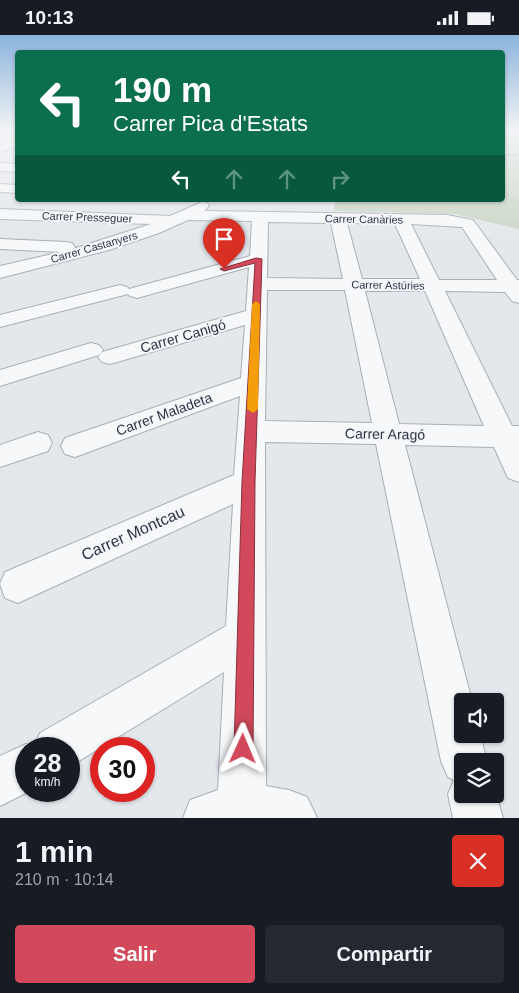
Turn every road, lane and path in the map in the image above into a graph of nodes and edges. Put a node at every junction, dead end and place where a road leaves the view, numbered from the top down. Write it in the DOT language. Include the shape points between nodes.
graph roads {
  1 [pos="0,188"];
  2 [pos="15,189"];
  3 [pos="190,212"];
  4 [pos="0,214"];
  5 [pos="260,217"];
  6 [pos="338,218"];
  7 [pos="401,219"];
  8 [pos="0,244"];
  9 [pos="97,249"];
  10 [pos="258,271"];
  11 [pos="0,272"];
  12 [pos="353,285"];
  13 [pos="434,285"];
  14 [pos="517,290"];
  15 [pos="256,315"];
  16 [pos="0,321"];
  17 [pos="0,378"];
  18 [pos="254,382"];
  19 [pos="252,431"];
  20 [pos="388,434"];
  21 [pos="511,437"];
  22 [pos="38,443"];
  23 [pos="75,446"];
  24 [pos="0,456"];
  25 [pos="519,470"];
  26 [pos="248,482"];
  27 [pos="18,585"];
  28 [pos="245,637"];
  29 [pos="76,737"];
  30 [pos="462,753"];
  31 [pos="15,773"];
  32 [pos="0,782"];
  33 [pos="474,803"];
  34 [pos="225,812"];
  35 [pos="292,818"];
  36 [pos="478,818"];
  1 -- 2 [label="street"];
  3 -- 4 [label="street, Carrer Presseguer"];
  3 -- 5 [label="street, Carrer Presseguer"];
  3 -- 9 [label="street, Carrer Castanyers" via="129,239"];
  5 -- 6 [label="street, Carrer Canàries"];
  5 -- 10 [label="street"];
  6 -- 7 [label="street, Carrer Canàries"];
  6 -- 12 [label="street"];
  7 -- 13 [label="street"];
  7 -- 14 [label="street, Carrer Canàries" via="467,223"];
  8 -- 9 [label="street"];
  9 -- 11 [label="street, Carrer Castanyers"];
  10 -- 12 [label="street, Carrer Astúries"];
  10 -- 15 [label="street"];
  10 -- 16 [label="street, Carrer Astúries" via="128,291"];
  12 -- 13 [label="street, Carrer Astúries"];
  12 -- 20 [label="street"];
  13 -- 14 [label="street, Carrer Astúries"];
  13 -- 21 [label="street"];
  15 -- 17 [label="street, Carrer Canigó"];
  15 -- 18 [label="street"];
  18 -- 19 [label="street"];
  18 -- 23 [label="street, Carrer Maladeta"];
  19 -- 20 [label="street, Carrer Aragó"];
  19 -- 26 [label="street"];
  20 -- 21 [label="street, Carrer Aragó"];
  20 -- 30 [label="street"];
  21 -- 25 [label="street"];
  22 -- 24 [label="street"];
  26 -- 27 [label="street, Carrer Montcau"];
  26 -- 28 [label="street"];
  28 -- 29 [label="street"];
  28 -- 34 [label="street"];
  31 -- 32 [label="street"];
  33 -- 36 [label="street"];
  34 -- 35 [label="street" via="289,815"];
}
